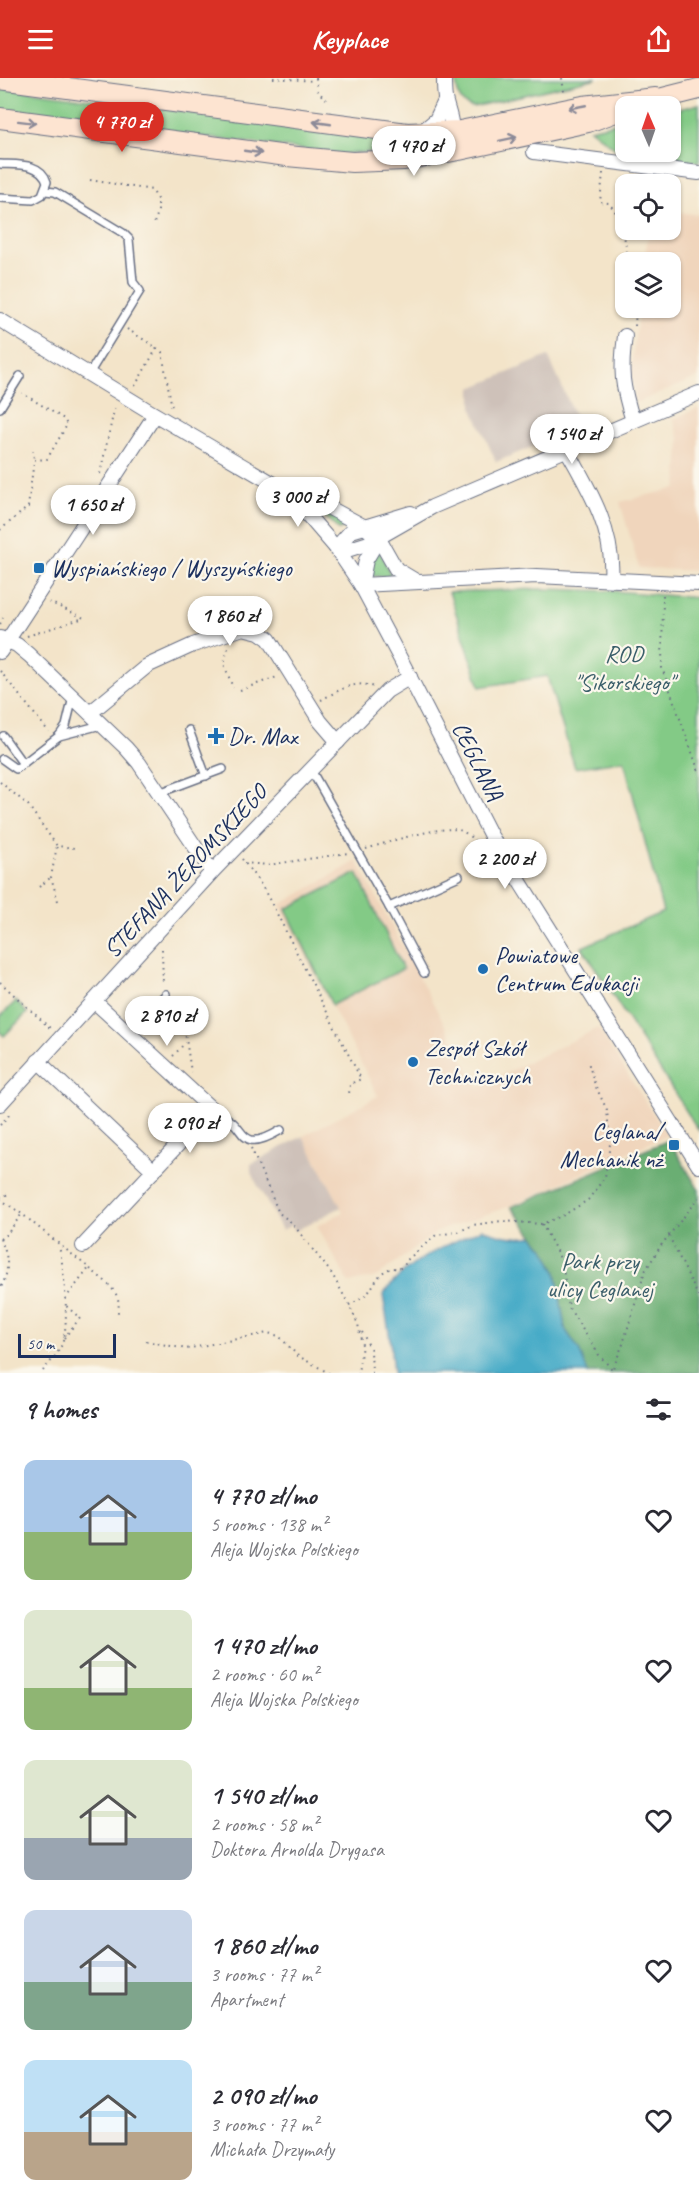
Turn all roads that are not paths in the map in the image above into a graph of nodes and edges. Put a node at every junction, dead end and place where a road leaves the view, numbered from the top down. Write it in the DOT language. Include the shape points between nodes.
graph roads {
  1 [pos="444,78"];
  2 [pos="0,80"];
  3 [pos="699,89"];
  4 [pos="666,96"];
  5 [pos="445,100"];
  6 [pos="615,102"];
  7 [pos="615,113"];
  8 [pos="0,118"];
  9 [pos="451,132"];
  10 [pos="420,133"];
  11 [pos="534,152"];
  12 [pos="428,156"];
  13 [pos="0,164"];
  14 [pos="699,173"];
  15 [pos="45,191"];
  16 [pos="0,198"];
  17 [pos="0,320"];
  18 [pos="625,336"];
  19 [pos="88,374"];
  20 [pos="20,376"];
  21 [pos="699,393"];
  22 [pos="0,408"];
  23 [pos="155,415"];
  24 [pos="633,421"];
  25 [pos="567,450"];
  26 [pos="279,487"];
  27 [pos="432,507"];
  28 [pos="365,527"];
  29 [pos="379,539"];
  30 [pos="336,548"];
  31 [pos="611,579"];
  32 [pos="416,581"];
  33 [pos="699,584"];
  34 [pos="361,585"];
  35 [pos="2,643"];
  36 [pos="410,677"];
  37 [pos="73,697"];
  38 [pos="90,713"];
  39 [pos="101,724"];
  40 [pos="189,730"];
  41 [pos="3,735"];
  42 [pos="57,737"];
  43 [pos="338,742"];
  44 [pos="2,759"];
  45 [pos="23,764"];
  46 [pos="223,769"];
  47 [pos="311,770"];
  48 [pos="206,776"];
  49 [pos="159,793"];
  50 [pos="212,872"];
  51 [pos="459,876"];
  52 [pos="389,907"];
  53 [pos="424,973"];
  54 [pos="166,994"];
  55 [pos="94,1001"];
  56 [pos="129,1033"];
  57 [pos="38,1061"];
  58 [pos="0,1104"];
  59 [pos="219,1116"];
  60 [pos="280,1130"];
  61 [pos="699,1166"];
  62 [pos="154,1171"];
  63 [pos="83,1246"];
  1 -- 5 [label="street"];
  10 -- 2 [label="main road, one-way"];
  3 -- 4 [label="main road"];
  5 -- 9 [label="street"];
  5 -- 10 [label="street" via="436,120"];
  6 -- 9 [label="main road, one-way"];
  12 -- 7 [label="main road, one-way"];
  8 -- 12 [label="main road, one-way" via="324,160 384,161"];
  9 -- 10 [label="main road"];
  9 -- 12 [label="street"];
  11 -- 14 [label="street"];
  13 -- 15 [label="lane" via="39,169 47,182"];
  15 -- 16 [label="lane" via="33,200"];
  15 -- 19 [label="lane" via="55,192 129,239 133,282 140,291"];
  17 -- 19 [label="street" via="37,349"];
  18 -- 24 [label="street" via="621,365"];
  19 -- 23 [label="street"];
  20 -- 22 [label="lane"];
  21 -- 24 [label="street"];
  23 -- 26 [label="street"];
  23 -- 35 [label="street"];
  24 -- 25 [label="street"];
  25 -- 27 [label="street"];
  25 -- 31 [label="street" via="608,534"];
  26 -- 28 [label="street" via="313,499"];
  26 -- 30 [label="street, CEGLANA"];
  27 -- 28 [label="street"];
  27 -- 29 [label="street"];
  28 -- 29 [label="street"];
  28 -- 30 [label="street" via="347,534"];
  29 -- 30 [label="street" via="355,548"];
  29 -- 32 [label="street" via="399,572"];
  29 -- 34 [label="street" via="369,552"];
  30 -- 34 [label="street, CEGLANA"];
  31 -- 32 [label="street" via="537,576"];
  31 -- 33 [label="street"];
  32 -- 34 [label="street"];
  34 -- 36 [label="street, CEGLANA"];
  35 -- 37 [label="street" via="17,645"];
  36 -- 43 [label="street, STEFANA ŻEROMSKIEGO" via="397,683"];
  36 -- 61 [label="street, CEGLANA" via="495,843"];
  37 -- 38 [label="street"];
  37 -- 42 [label="lane" via="66,726"];
  38 -- 39 [label="street"];
  38 -- 43 [label="street" via="157,660 243,628 269,639 320,721"];
  39 -- 42 [label="lane"];
  39 -- 49 [label="street" via="139,764"];
  40 -- 48 [label="lane"];
  41 -- 45 [label="lane"];
  42 -- 45 [label="lane"];
  43 -- 47 [label="street, STEFANA ŻEROMSKIEGO"];
  44 -- 45 [label="lane" via="16,770"];
  46 -- 48 [label="lane"];
  47 -- 50 [label="street, STEFANA ŻEROMSKIEGO"];
  47 -- 52 [label="lane"];
  48 -- 49 [label="lane"];
  49 -- 50 [label="street"];
  50 -- 55 [label="street, STEFANA ŻEROMSKIEGO"];
  51 -- 52 [label="lane"];
  52 -- 53 [label="lane"];
  54 -- 56 [label="lane"];
  55 -- 56 [label="street"];
  55 -- 57 [label="street, STEFANA ŻEROMSKIEGO"];
  56 -- 59 [label="street"];
  57 -- 58 [label="street, STEFANA ŻEROMSKIEGO"];
  57 -- 62 [label="street"];
  59 -- 60 [label="lane" via="228,1119 247,1139 260,1140"];
  59 -- 62 [label="street" via="201,1120"];
  62 -- 63 [label="street"];
}
